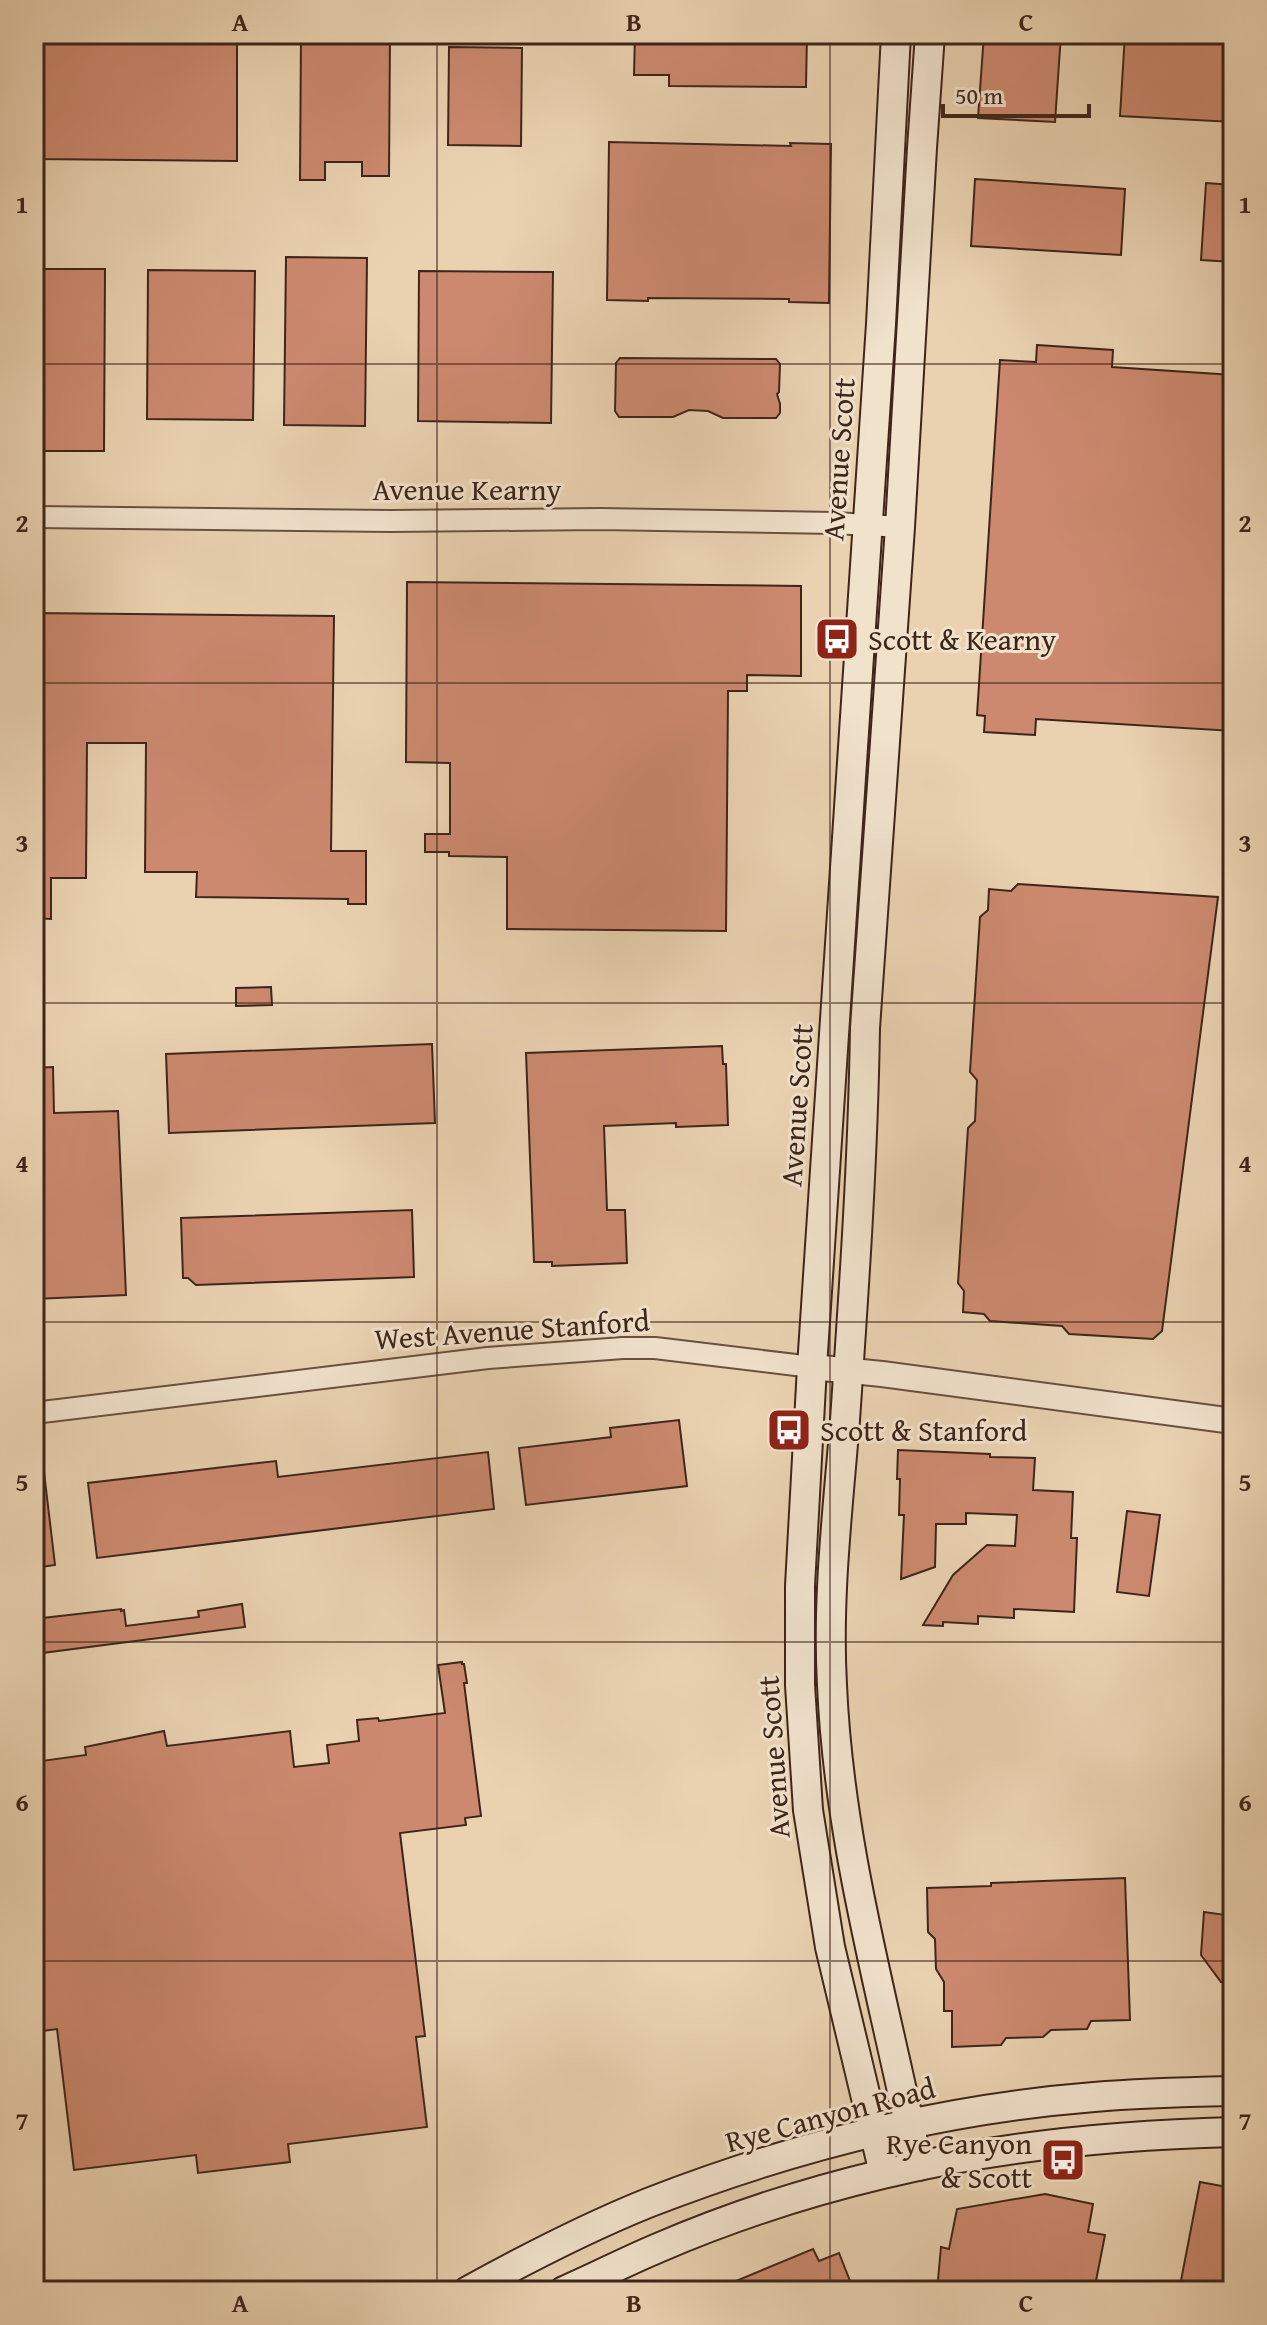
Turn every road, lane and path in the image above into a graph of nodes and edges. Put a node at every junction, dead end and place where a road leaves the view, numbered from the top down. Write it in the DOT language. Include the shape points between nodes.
graph roads {
  1 [pos="896,34"];
  2 [pos="930,34"];
  3 [pos="34,517"];
  4 [pos="868,525"];
  5 [pos="900,527"];
  6 [pos="812,1367"];
  7 [pos="848,1371"];
  8 [pos="34,1413"];
  9 [pos="1233,1421"];
  10 [pos="1233,2091"];
  11 [pos="910,2125"];
  12 [pos="874,2132"];
  13 [pos="1233,2132"];
  14 [pos="918,2166"];
  15 [pos="884,2173"];
  16 [pos="645,2205"];
  17 [pos="468,2291"];
  18 [pos="508,2291"];
  19 [pos="564,2291"];
  1 -- 4 [label="main road, Avenue Scott"];
  2 -- 5 [label="main road"];
  3 -- 4 [label="street, Avenue Kearny"];
  4 -- 5 [label="street, Avenue Kearny"];
  4 -- 6 [label="main road, Avenue Scott"];
  5 -- 7 [label="main road" via="869,959"];
  6 -- 7 [label="street, West Avenue Stanford"];
  6 -- 8 [label="street, West Avenue Stanford" via="623,1348 488,1358"];
  6 -- 12 [label="main road, Avenue Scott" via="800,1600 808,1810 830,1947"];
  7 -- 9 [label="street, West Avenue Stanford"];
  7 -- 11 [label="main road" via="832,1587 841,1798"];
  10 -- 11 [label="main road, Rye Canyon Road" via="1092,2097"];
  11 -- 12 [label="main road, Rye Canyon Road"];
  11 -- 14 [label="main road"];
  12 -- 15 [label="main road, Avenue Scott"];
  12 -- 16 [label="main road, Rye Canyon Road"];
  13 -- 14 [label="main road" via="1064,2142"];
  14 -- 15 [label="main road"];
  15 -- 19 [label="main road" via="683,2238"];
  16 -- 17 [label="main road, Rye Canyon Road"];
  16 -- 18 [label="main road" via="598,2247"];
}
